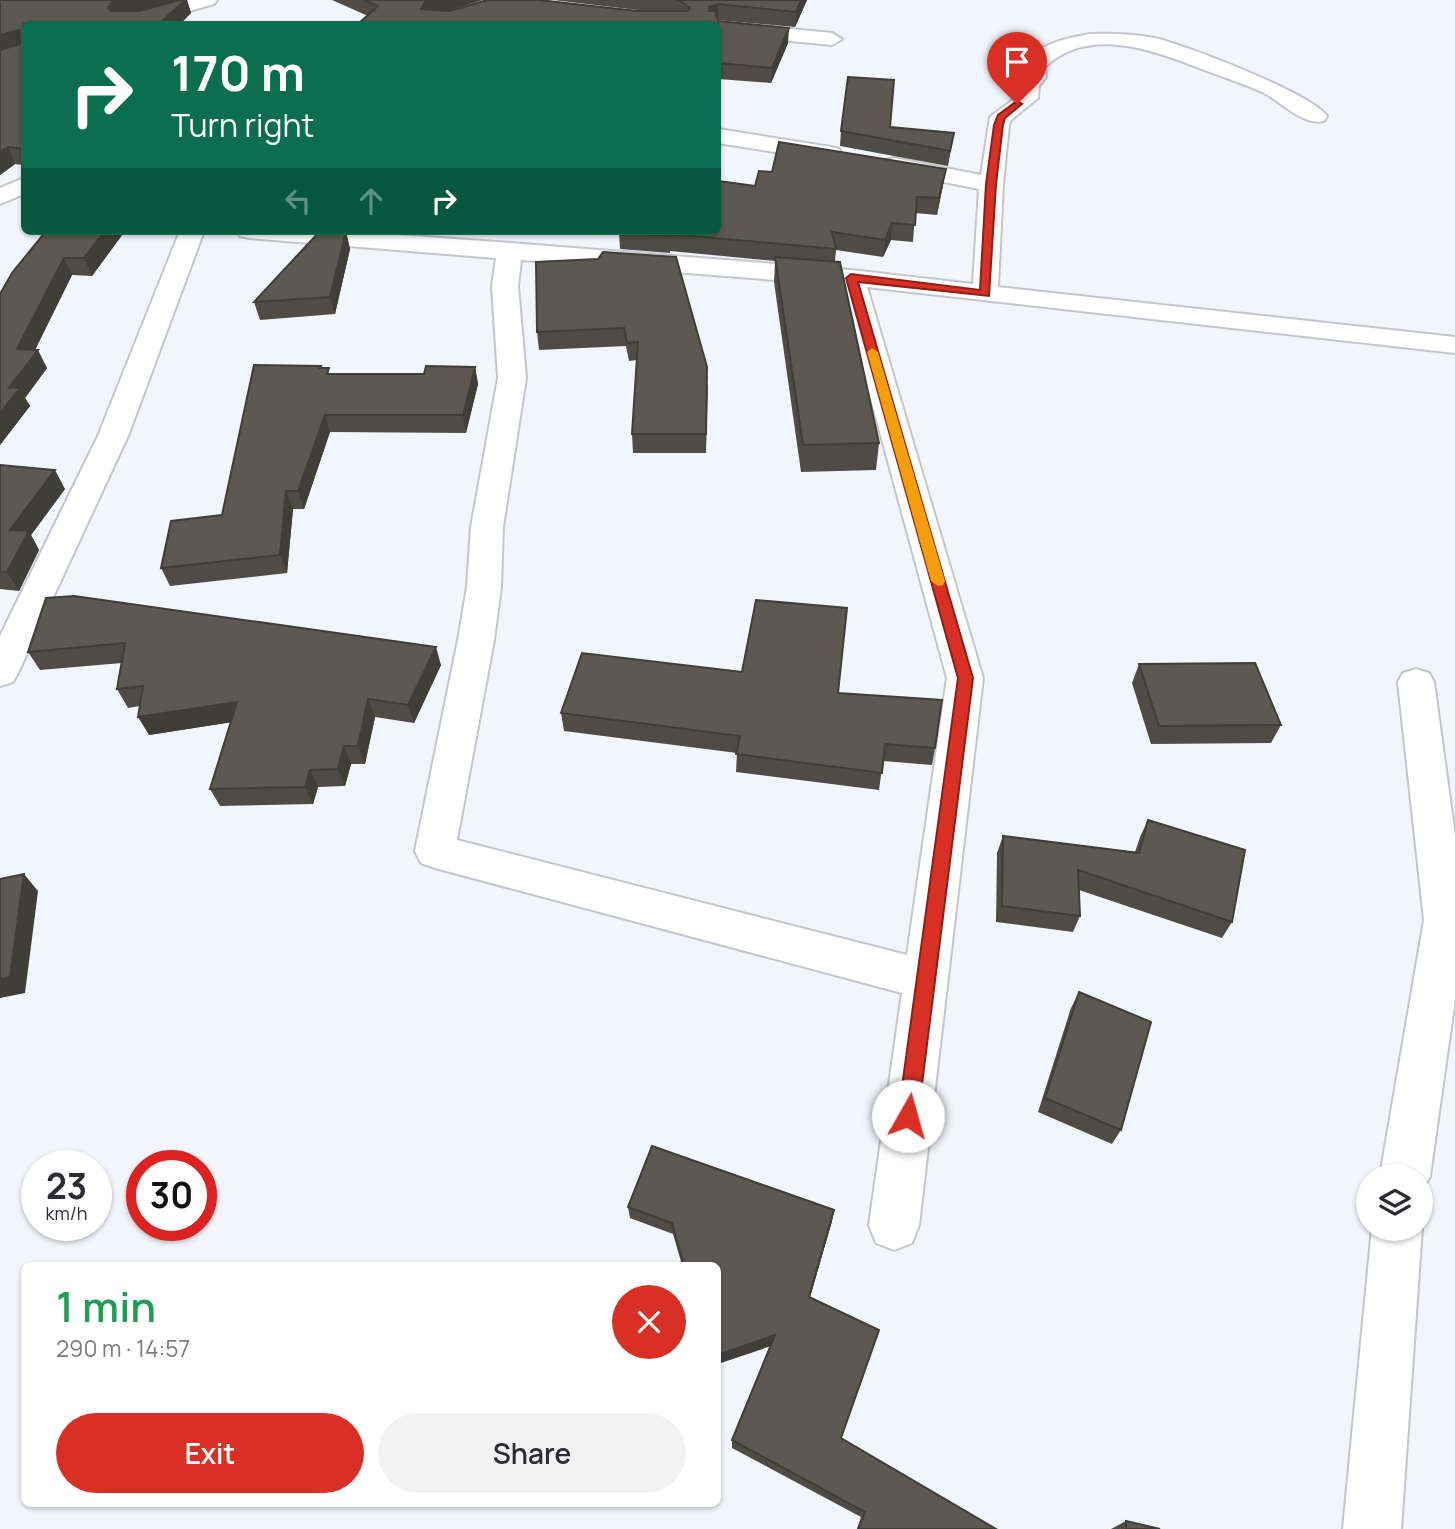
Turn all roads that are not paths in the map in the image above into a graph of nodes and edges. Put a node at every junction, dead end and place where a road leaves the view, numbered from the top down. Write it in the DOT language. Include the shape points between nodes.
graph roads {
  1 [pos="208,0"];
  2 [pos="135,21"];
  3 [pos="721,28"];
  4 [pos="832,39"];
  5 [pos="1316,116"];
  6 [pos="721,136"];
  7 [pos="991,184"];
  8 [pos="21,189"];
  9 [pos="4,209"];
  10 [pos="190,235"];
  11 [pos="304,235"];
  12 [pos="510,250"];
  13 [pos="851,278"];
  14 [pos="985,294"];
  15 [pos="1455,345"];
  16 [pos="0,673"];
  17 [pos="1416,682"];
  18 [pos="1448,945"];
  19 [pos="926,980"];
  20 [pos="1407,1164"];
  21 [pos="894,1225"];
  22 [pos="1396,1241"];
  23 [pos="1372,1529"];
  1 -- 2 [label="street"];
  3 -- 4 [label="street"];
  5 -- 7 [label="street" via="1270,88 1154,44 1121,39 1058,47 1035,66 1028,98 1001,117"];
  6 -- 7 [label="street"];
  7 -- 14 [label="street"];
  8 -- 9 [label="street"];
  10 -- 16 [label="street" via="113,436"];
  11 -- 12 [label="street"];
  12 -- 13 [label="street"];
  12 -- 19 [label="street" via="505,286 512,378 487,527 478,627 435,851"];
  13 -- 14 [label="street"];
  13 -- 19 [label="street" via="965,678"];
  14 -- 15 [label="street"];
  17 -- 18 [label="street"];
  18 -- 20 [label="street"];
  19 -- 21 [label="street"];
  22 -- 23 [label="street"];
}
